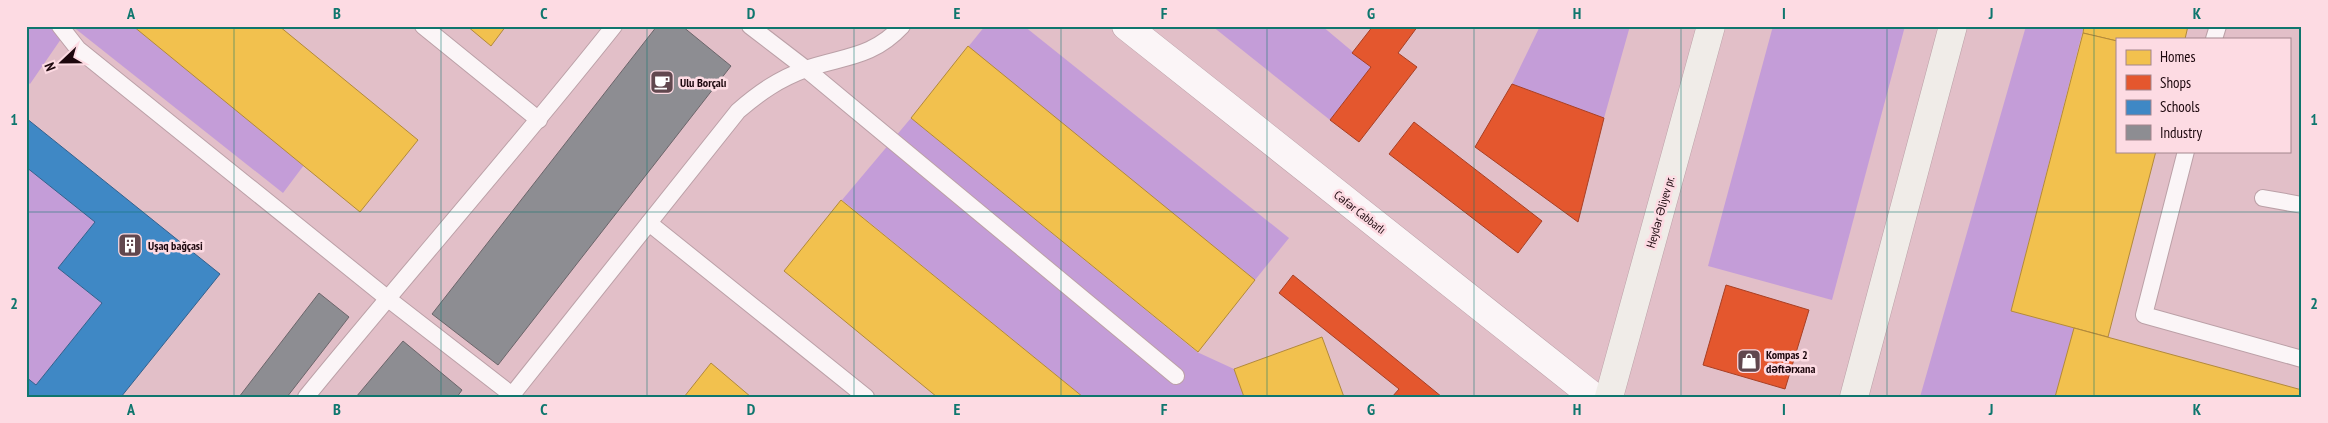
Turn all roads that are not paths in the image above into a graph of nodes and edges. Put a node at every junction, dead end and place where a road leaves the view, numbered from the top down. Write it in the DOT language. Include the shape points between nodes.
graph roads {
  1 [pos="60,26"];
  2 [pos="423,26"];
  3 [pos="614,26"];
  4 [pos="750,26"];
  5 [pos="902,26"];
  6 [pos="1126,26"];
  7 [pos="1711,26"];
  8 [pos="1953,26"];
  9 [pos="2218,26"];
  10 [pos="2214,38"];
  11 [pos="806,69"];
  12 [pos="539,120"];
  13 [pos="2186,152"];
  14 [pos="2262,198"];
  15 [pos="2302,205"];
  16 [pos="649,223"];
  17 [pos="387,298"];
  18 [pos="2302,359"];
  19 [pos="1176,376"];
  20 [pos="512,396"];
  21 [pos="306,397"];
  22 [pos="866,397"];
  23 [pos="1594,397"];
  24 [pos="1609,397"];
  25 [pos="1854,397"];
  1 -- 17 [label="lane" via="78,49"];
  2 -- 12 [label="lane"];
  3 -- 12 [label="lane"];
  4 -- 11 [label="lane"];
  5 -- 11 [label="lane" via="889,40 855,57"];
  6 -- 23 [label="street, Cəfər Cabbarlı"];
  7 -- 24 [label="main road, Heydər Əliyev pr."];
  8 -- 25 [label="main road"];
  9 -- 10 [label="lane"];
  11 -- 16 [label="lane" via="767,86 738,111"];
  11 -- 19 [label="lane"];
  12 -- 17 [label="lane"];
  13 -- 18 [label="lane" via="2144,316"];
  14 -- 15 [label="lane"];
  16 -- 20 [label="lane"];
  16 -- 22 [label="lane"];
  17 -- 20 [label="lane"];
  17 -- 21 [label="lane"];
}
